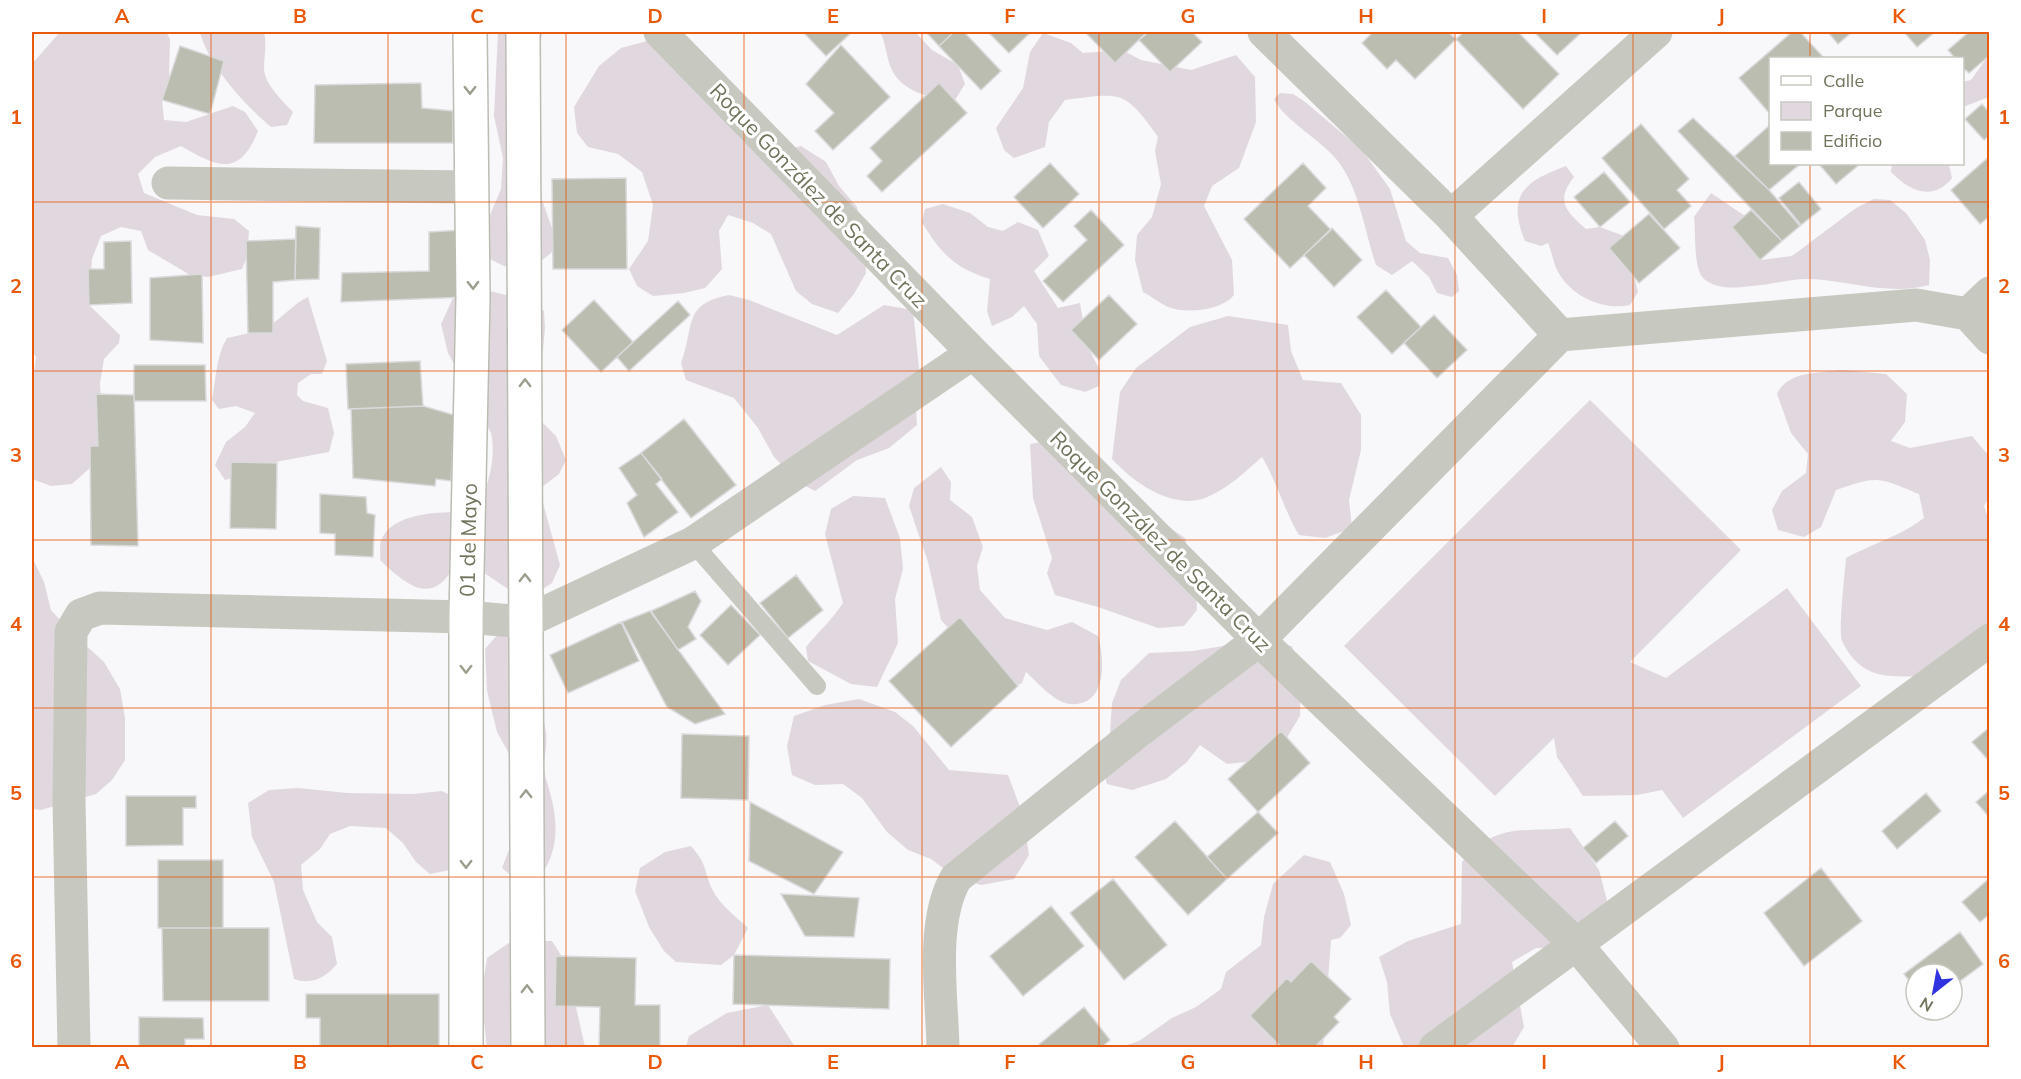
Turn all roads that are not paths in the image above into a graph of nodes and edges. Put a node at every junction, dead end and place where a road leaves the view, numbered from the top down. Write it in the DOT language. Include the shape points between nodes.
graph roads {
  1 [pos="470,32"];
  2 [pos="523,32"];
  3 [pos="660,32"];
  4 [pos="1264,32"];
  5 [pos="1656,32"];
  6 [pos="168,183"];
  7 [pos="470,187"];
  8 [pos="1451,216"];
  9 [pos="1978,304"];
  10 [pos="1560,335"];
  11 [pos="1989,339"];
  12 [pos="973,353"];
  13 [pos="693,543"];
  14 [pos="466,617"];
  15 [pos="525,622"];
  16 [pos="1259,640"];
  17 [pos="1989,640"];
  18 [pos="817,686"];
  19 [pos="1575,943"];
  20 [pos="74,1047"];
  21 [pos="466,1047"];
  22 [pos="528,1047"];
  23 [pos="943,1047"];
  24 [pos="1435,1047"];
  25 [pos="1663,1047"];
  1 -- 7 [label="street, 01 de Mayo, one-way"];
  15 -- 2 [label="street, one-way"];
  3 -- 12 [label="street, Roque González de Santa Cruz"];
  4 -- 8 [label="street"];
  5 -- 8 [label="street"];
  6 -- 7 [label="street"];
  7 -- 14 [label="street, 01 de Mayo, one-way" via="473,297"];
  8 -- 10 [label="street"];
  9 -- 10 [label="street" via="1916,305"];
  9 -- 11 [label="street"];
  10 -- 16 [label="street"];
  12 -- 13 [label="street"];
  12 -- 16 [label="street, Roque González de Santa Cruz"];
  13 -- 15 [label="street"];
  13 -- 18 [label="lane"];
  14 -- 15 [label="street"];
  14 -- 20 [label="street" via="99,608 81,615 71,632 69,801"];
  14 -- 21 [label="street, 01 de Mayo, one-way"];
  22 -- 15 [label="street, one-way"];
  16 -- 19 [label="street, Roque González de Santa Cruz"];
  16 -- 23 [label="street" via="956,878 947,893 941,930"];
  17 -- 19 [label="street"];
  19 -- 24 [label="street"];
  19 -- 25 [label="street, Roque González de Santa Cruz"];
}
